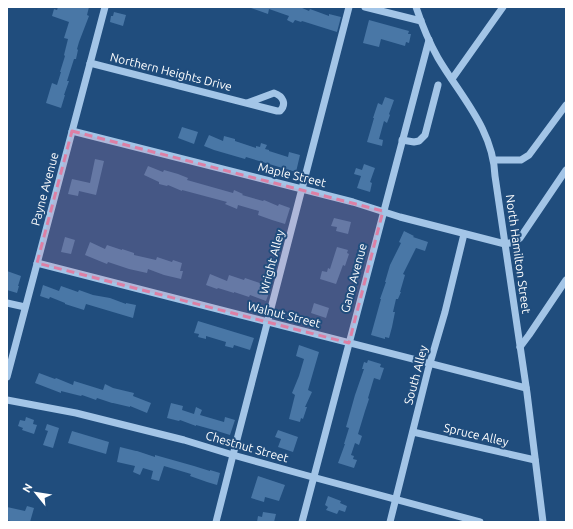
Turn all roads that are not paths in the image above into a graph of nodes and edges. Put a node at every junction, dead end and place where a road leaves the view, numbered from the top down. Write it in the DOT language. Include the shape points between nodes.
graph roads {
  1 [pos="105,7"];
  2 [pos="349,7"];
  3 [pos="365,7"];
  4 [pos="416,7"];
  5 [pos="504,7"];
  6 [pos="421,21"];
  7 [pos="429,40"];
  8 [pos="90,63"];
  9 [pos="452,79"];
  10 [pos="438,85"];
  11 [pos="247,103"];
  12 [pos="566,105"];
  13 [pos="72,131"];
  14 [pos="402,140"];
  15 [pos="494,160"];
  16 [pos="566,170"];
  17 [pos="302,189"];
  18 [pos="383,211"];
  19 [pos="464,234"];
  20 [pos="505,244"];
  21 [pos="37,263"];
  22 [pos="566,280"];
  23 [pos="7,303"];
  24 [pos="25,307"];
  25 [pos="267,322"];
  26 [pos="349,343"];
  27 [pos="520,347"];
  28 [pos="430,364"];
  29 [pos="7,377"];
  30 [pos="526,388"];
  31 [pos="7,400"];
  32 [pos="413,432"];
  33 [pos="233,455"];
  34 [pos="535,460"];
  35 [pos="314,478"];
  36 [pos="396,500"];
  37 [pos="216,522"];
  38 [pos="302,522"];
  39 [pos="390,522"];
  40 [pos="480,522"];
  41 [pos="543,522"];
  1 -- 8 [label="street, Payne Avenue"];
  2 -- 17 [label="street, Wright Alley"];
  3 -- 6 [label="street"];
  4 -- 6 [label="street, North Hamilton Street"];
  5 -- 9 [label="street"];
  6 -- 7 [label="street, North Hamilton Street"];
  7 -- 9 [label="street, North Hamilton Street"];
  7 -- 14 [label="street, Gano Avenue"];
  8 -- 11 [label="street, Northern Heights Drive"];
  8 -- 13 [label="street, Payne Avenue"];
  9 -- 15 [label="street, North Hamilton Street" via="485,132"];
  10 -- 14 [label="street" via="425,135 414,142"];
  11 -- 11 [label="street, Northern Heights Drive" via="274,93 282,97 284,102 280,111"];
  12 -- 15 [label="street" via="529,155 521,160"];
  13 -- 17 [label="street, Maple Street"];
  13 -- 21 [label="street, Payne Avenue"];
  14 -- 18 [label="street, Gano Avenue"];
  15 -- 20 [label="street, North Hamilton Street"];
  16 -- 20 [label="street" via="520,238"];
  17 -- 18 [label="street, Maple Street"];
  17 -- 25 [label="street, Wright Alley"];
  18 -- 19 [label="street, Maple Street"];
  18 -- 26 [label="street, Gano Avenue"];
  19 -- 20 [label="street, Maple Street"];
  19 -- 28 [label="street, South Alley"];
  20 -- 27 [label="street, North Hamilton Street"];
  21 -- 24 [label="street, Payne Avenue"];
  21 -- 25 [label="street, Walnut Street"];
  22 -- 27 [label="street"];
  23 -- 24 [label="street"];
  24 -- 29 [label="street, Payne Avenue"];
  25 -- 26 [label="street, Walnut Street"];
  25 -- 33 [label="street, Wright Alley"];
  26 -- 28 [label="street, Walnut Street"];
  26 -- 35 [label="street, Gano Avenue"];
  27 -- 30 [label="street, North Hamilton Street"];
  28 -- 30 [label="street, Walnut Street"];
  28 -- 32 [label="street, South Alley"];
  30 -- 34 [label="street, North Hamilton Street"];
  31 -- 33 [label="street, Chestnut Street" via="76,413"];
  32 -- 34 [label="street, Spruce Alley"];
  32 -- 36 [label="street, South Alley"];
  33 -- 35 [label="street, Chestnut Street"];
  33 -- 37 [label="street, Wright Alley"];
  34 -- 41 [label="street, North Hamilton Street"];
  35 -- 36 [label="street, Chestnut Street"];
  35 -- 38 [label="street, Gano Avenue"];
  36 -- 39 [label="street, South Alley"];
  36 -- 40 [label="street, Chestnut Street"];
}
